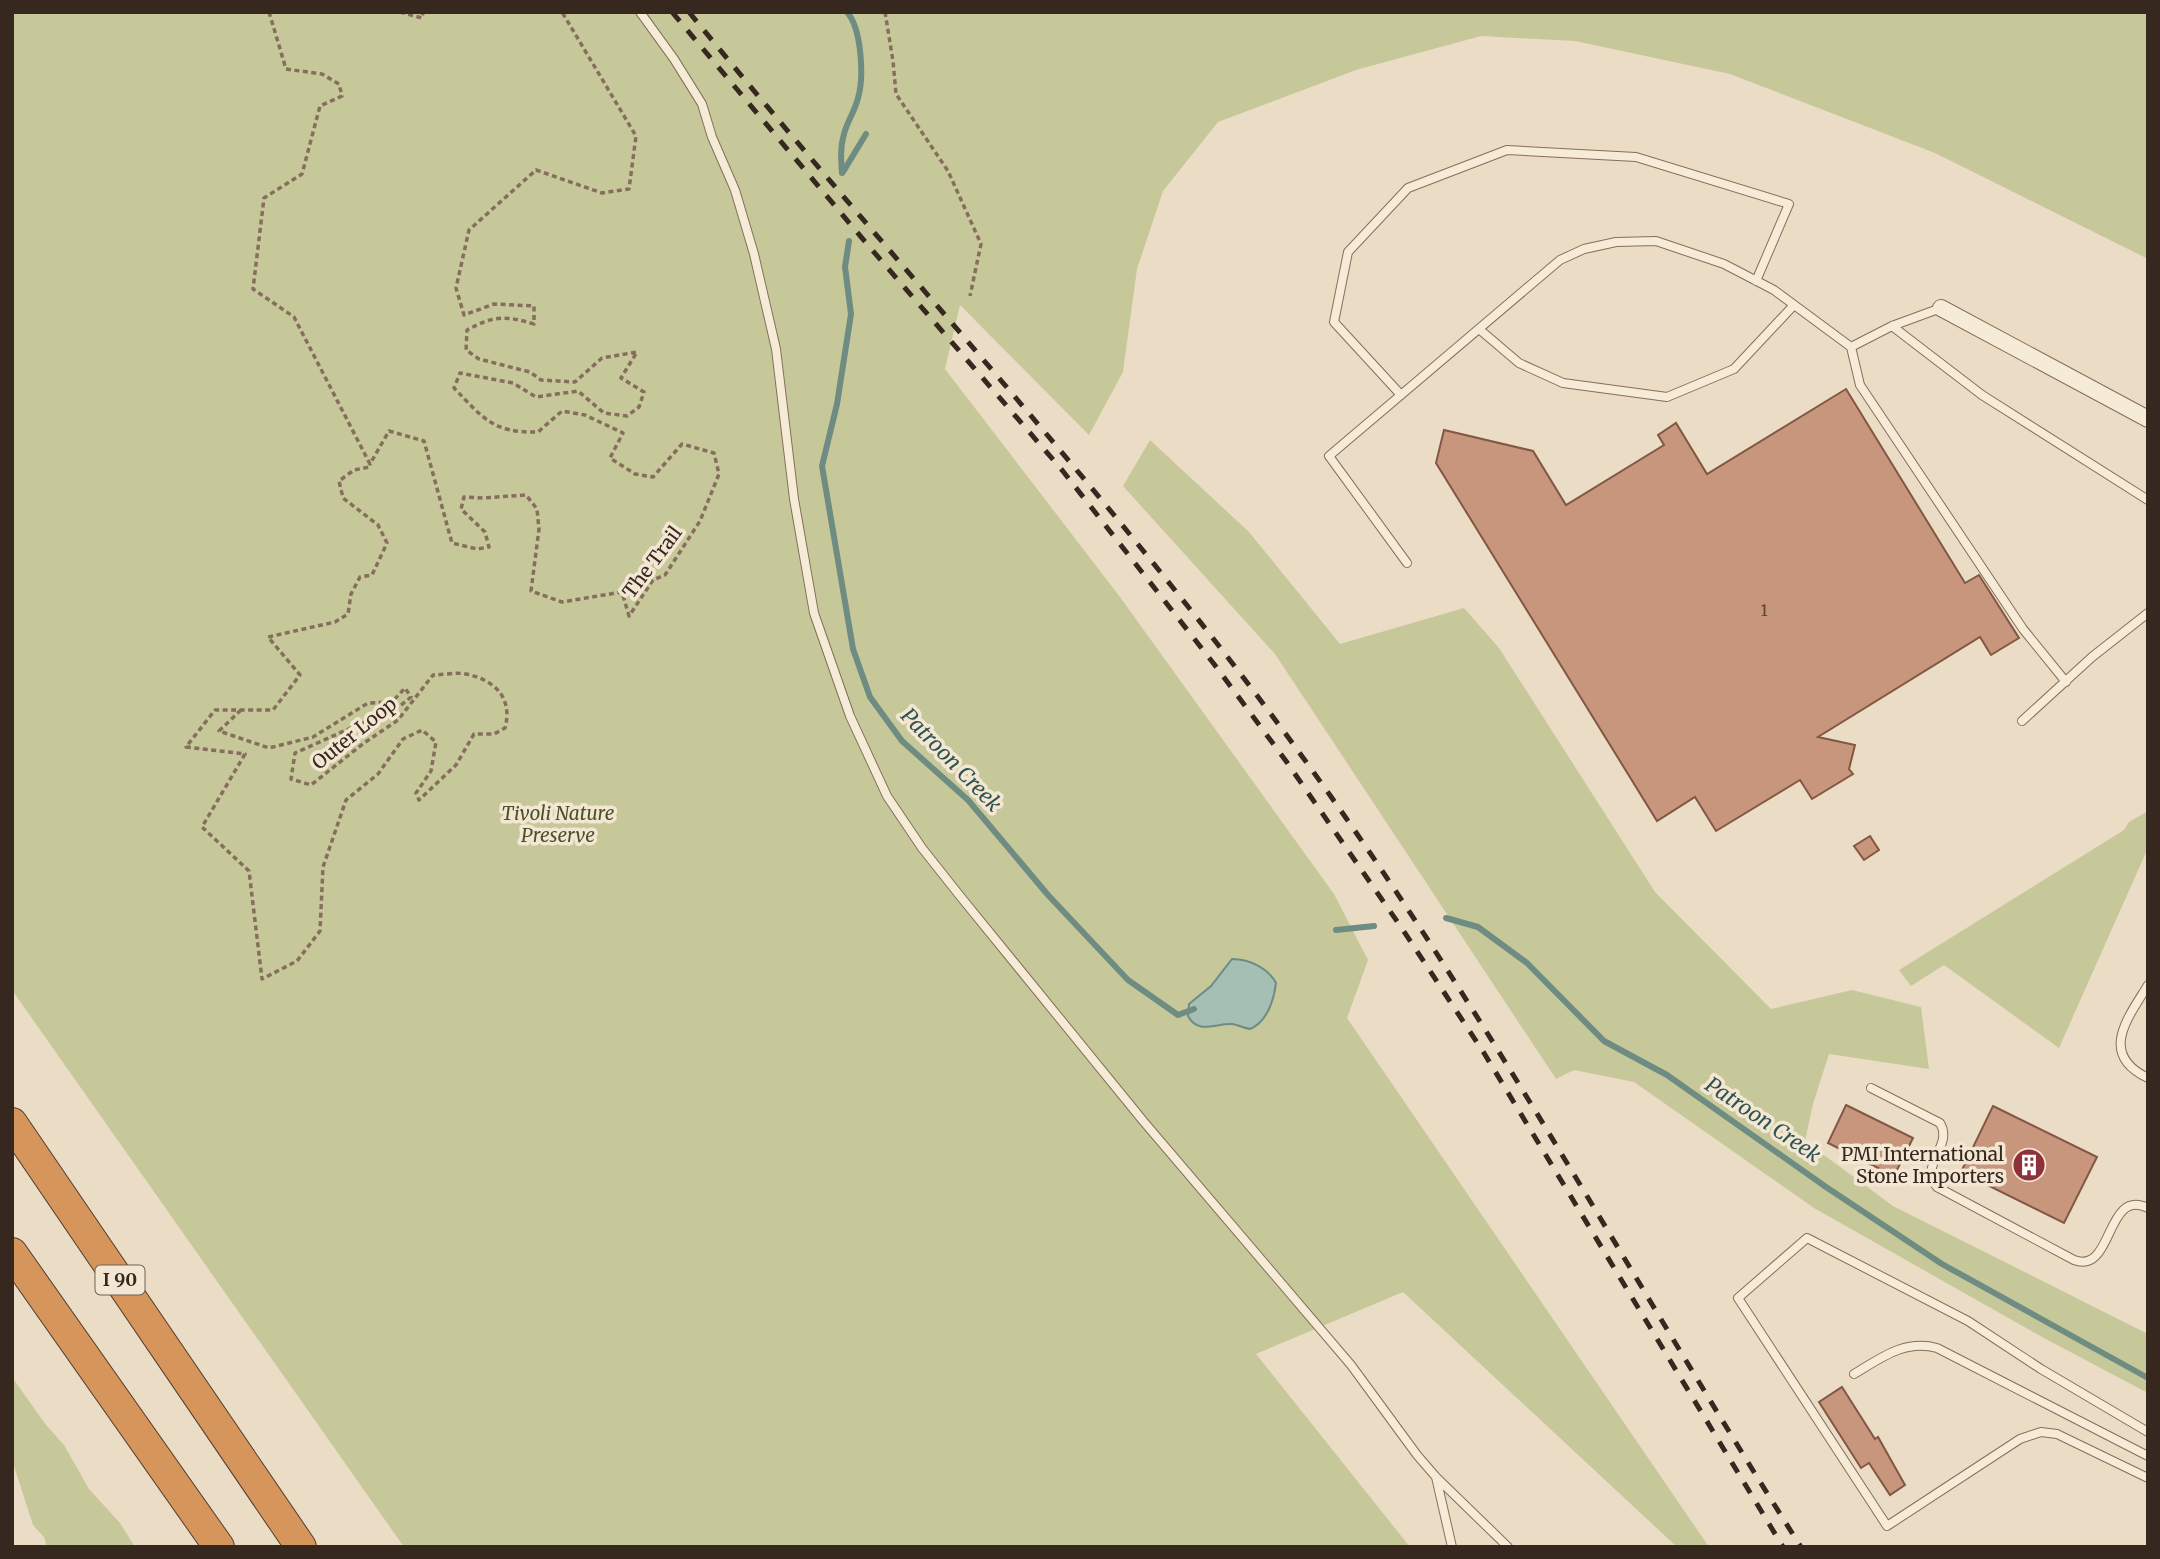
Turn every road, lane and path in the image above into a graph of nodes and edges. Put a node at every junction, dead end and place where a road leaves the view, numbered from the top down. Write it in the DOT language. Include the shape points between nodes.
graph roads {
  1 [pos="269,12"];
  2 [pos="400,12"];
  3 [pos="423,12"];
  4 [pos="562,12"];
  5 [pos="640,12"];
  6 [pos="884,12"];
  7 [pos="1756,281"];
  8 [pos="970,296"];
  9 [pos="1794,305"];
  10 [pos="1941,308"];
  11 [pos="1892,326"];
  12 [pos="1479,329"];
  13 [pos="1851,347"];
  14 [pos="1401,395"];
  15 [pos="2148,419"];
  16 [pos="370,464"];
  17 [pos="2148,500"];
  18 [pos="1407,563"];
  19 [pos="2148,613"];
  20 [pos="2066,682"];
  21 [pos="240,710"];
  22 [pos="2022,721"];
  23 [pos="2148,985"];
  24 [pos="2148,1078"];
  25 [pos="1871,1088"];
  26 [pos="12,1123"];
  27 [pos="2148,1208"];
  28 [pos="12,1253"];
  29 [pos="1854,1374"];
  30 [pos="2148,1432"];
  31 [pos="228,1437"];
  32 [pos="2148,1456"];
  33 [pos="1436,1476"];
  34 [pos="2148,1478"];
  35 [pos="219,1547"];
  36 [pos="301,1547"];
  37 [pos="316,1547"];
  38 [pos="1452,1547"];
  39 [pos="1508,1547"];
  1 -- 16 [label="path" via="286,69 322,74 339,84 342,96 320,106 302,174 264,198 253,289 294,317"];
  2 -- 3 [label="path" via="422,18"];
  4 -- 16 [label="path, The Trail" via="636,136 629,189 602,193 536,170 469,230 456,288 464,315 494,303 534,306 534,324 510,317 486,320 467,330 466,350 479,359 530,372 541,380 575,382 602,358 637,352 621,378 643,392 639,407 627,416 604,413 578,391 536,397 513,383 460,373 454,388 484,420 514,433 538,432 562,411 585,415 623,433 610,458 635,474 653,477 682,444 714,453 719,474 700,521 665,575 653,580 629,616 622,592 562,602 531,591 539,529 537,509 526,495 464,497 461,509 485,532 489,547 477,549 452,542 424,440 389,431"];
  5 -- 33 [label="lane" via="702,104 735,190 776,349 814,613 850,716 887,796 960,896 1351,1365"];
  6 -- 8 [label="path" via="896,94 948,171 981,244"];
  7 -- 9 [label="lane"];
  7 -- 12 [label="lane" via="1724,264 1656,241 1616,242 1560,260"];
  7 -- 14 [label="lane" via="1789,204 1636,157 1507,150 1408,188 1348,252 1334,322"];
  9 -- 12 [label="lane" via="1734,369 1667,397 1563,383 1519,363"];
  9 -- 13 [label="lane"];
  10 -- 11 [label="lane"];
  10 -- 15 [label="street"];
  11 -- 13 [label="lane"];
  11 -- 17 [label="lane" via="1982,395"];
  12 -- 14 [label="lane"];
  13 -- 20 [label="lane" via="1860,385 2023,629"];
  14 -- 18 [label="lane" via="1329,456"];
  16 -- 21 [label="path, Outer Loop" via="339,481 342,498 378,525 387,543 372,575 360,578 348,614 335,622 268,637 300,675 273,710"];
  19 -- 20 [label="lane"];
  20 -- 22 [label="lane"];
  21 -- 21 [label="path, Outer Loop" via="215,710 186,747 245,754 202,827 249,871 262,979 298,961 320,931 323,867 346,800 378,774 403,739 422,730 436,743 431,771 416,793 419,800 456,765 474,734 494,734 505,727 509,713 492,683 465,674 433,675 398,720 311,785 291,779 295,753 400,706 411,697 405,688 391,702 368,703 313,737 269,747 219,731"];
  23 -- 24 [label="lane" via="2125,1023 2120,1042 2126,1061"];
  25 -- 27 [label="lane" via="1940,1123 1944,1140 1931,1172 1937,1187 2074,1260 2094,1258 2124,1208 2134,1204"];
  26 -- 31 [label="highway, I 90"];
  28 -- 35 [label="highway"];
  29 -- 32 [label="lane" via="1906,1346 1937,1348"];
  30 -- 34 [label="lane" via="1968,1321 1807,1238 1738,1298 1887,1526 2035,1432 2057,1434"];
  31 -- 36 [label="highway, I 90"];
  31 -- 37 [label="highway"];
  33 -- 38 [label="lane"];
  33 -- 39 [label="lane"];
}
